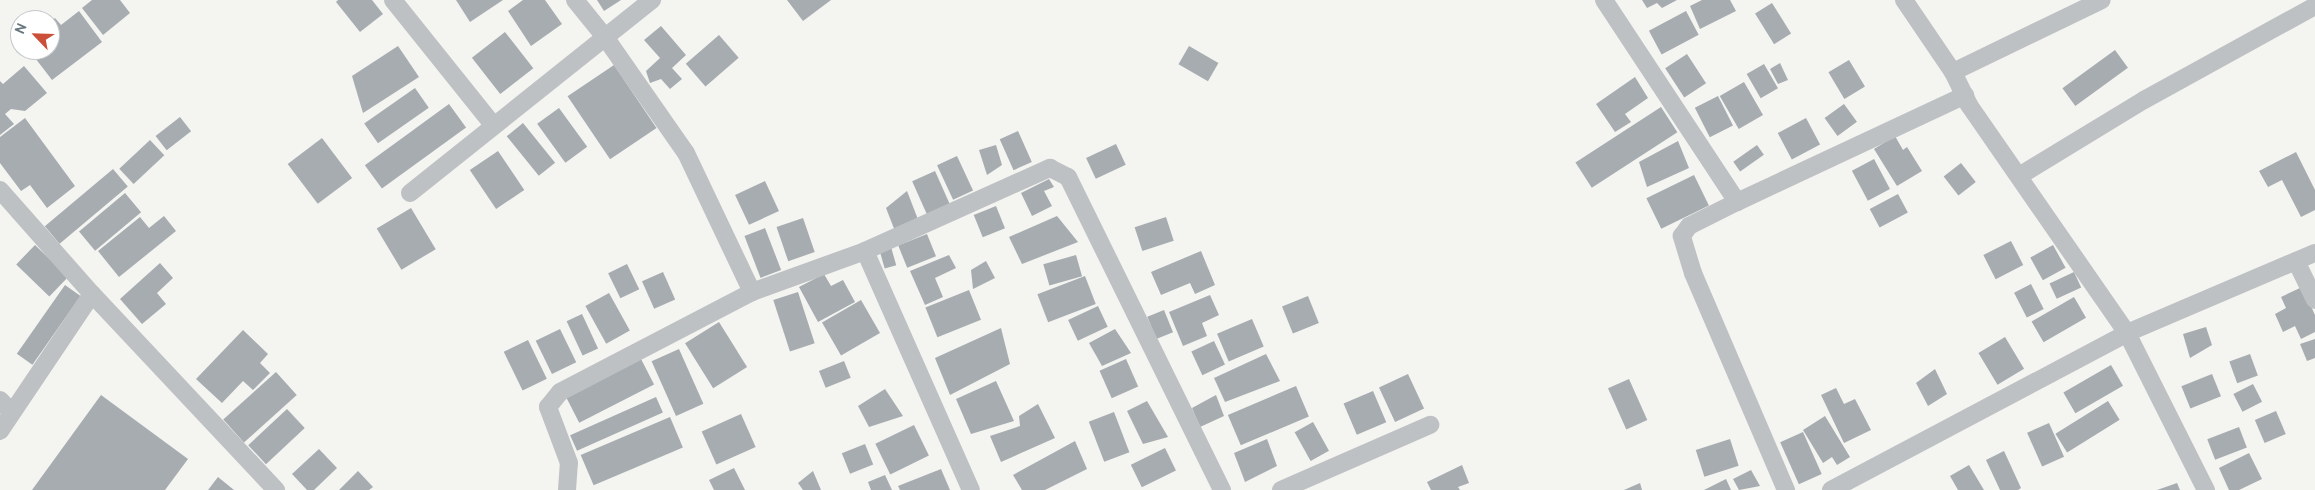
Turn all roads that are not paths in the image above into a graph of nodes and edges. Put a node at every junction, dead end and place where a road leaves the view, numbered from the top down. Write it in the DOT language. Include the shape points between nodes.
graph roads {
  1 [pos="393,0"];
  2 [pos="575,0"];
  3 [pos="652,0"];
  4 [pos="1604,0"];
  5 [pos="1904,0"];
  6 [pos="2102,0"];
  7 [pos="2315,6"];
  8 [pos="606,37"];
  9 [pos="1953,72"];
  10 [pos="1966,95"];
  11 [pos="494,126"];
  12 [pos="2019,176"];
  13 [pos="0,190"];
  14 [pos="410,193"];
  15 [pos="1737,202"];
  16 [pos="865,251"];
  17 [pos="2315,253"];
  18 [pos="2296,261"];
  19 [pos="752,292"];
  20 [pos="92,294"];
  21 [pos="2315,300"];
  22 [pos="2127,333"];
  23 [pos="6,406"];
  24 [pos="1430,425"];
  25 [pos="0,431"];
  26 [pos="276,490"];
  27 [pos="567,490"];
  28 [pos="971,490"];
  29 [pos="1222,490"];
  30 [pos="1281,490"];
  31 [pos="1786,490"];
  32 [pos="1831,490"];
  33 [pos="2206,490"];
  1 -- 11 [label="street"];
  2 -- 8 [label="street"];
  3 -- 8 [label="street"];
  4 -- 15 [label="street"];
  5 -- 9 [label="street"];
  6 -- 9 [label="street"];
  7 -- 12 [label="street" via="2144,100"];
  8 -- 11 [label="street"];
  8 -- 19 [label="street" via="686,153"];
  9 -- 10 [label="street"];
  10 -- 12 [label="street" via="1969,106"];
  10 -- 15 [label="street"];
  11 -- 14 [label="street"];
  12 -- 22 [label="street"];
  13 -- 20 [label="street"];
  15 -- 31 [label="street" via="1689,226 1681,242"];
  16 -- 19 [label="street"];
  16 -- 28 [label="street"];
  16 -- 29 [label="street" via="1044,169 1061,171 1068,177"];
  17 -- 18 [label="street"];
  18 -- 21 [label="street"];
  18 -- 22 [label="street"];
  19 -- 27 [label="street" via="552,399 548,415 569,463"];
  20 -- 23 [label="street"];
  20 -- 26 [label="street"];
  22 -- 32 [label="street"];
  22 -- 33 [label="street"];
  23 -- 25 [label="street"];
  24 -- 30 [label="street"];
}
